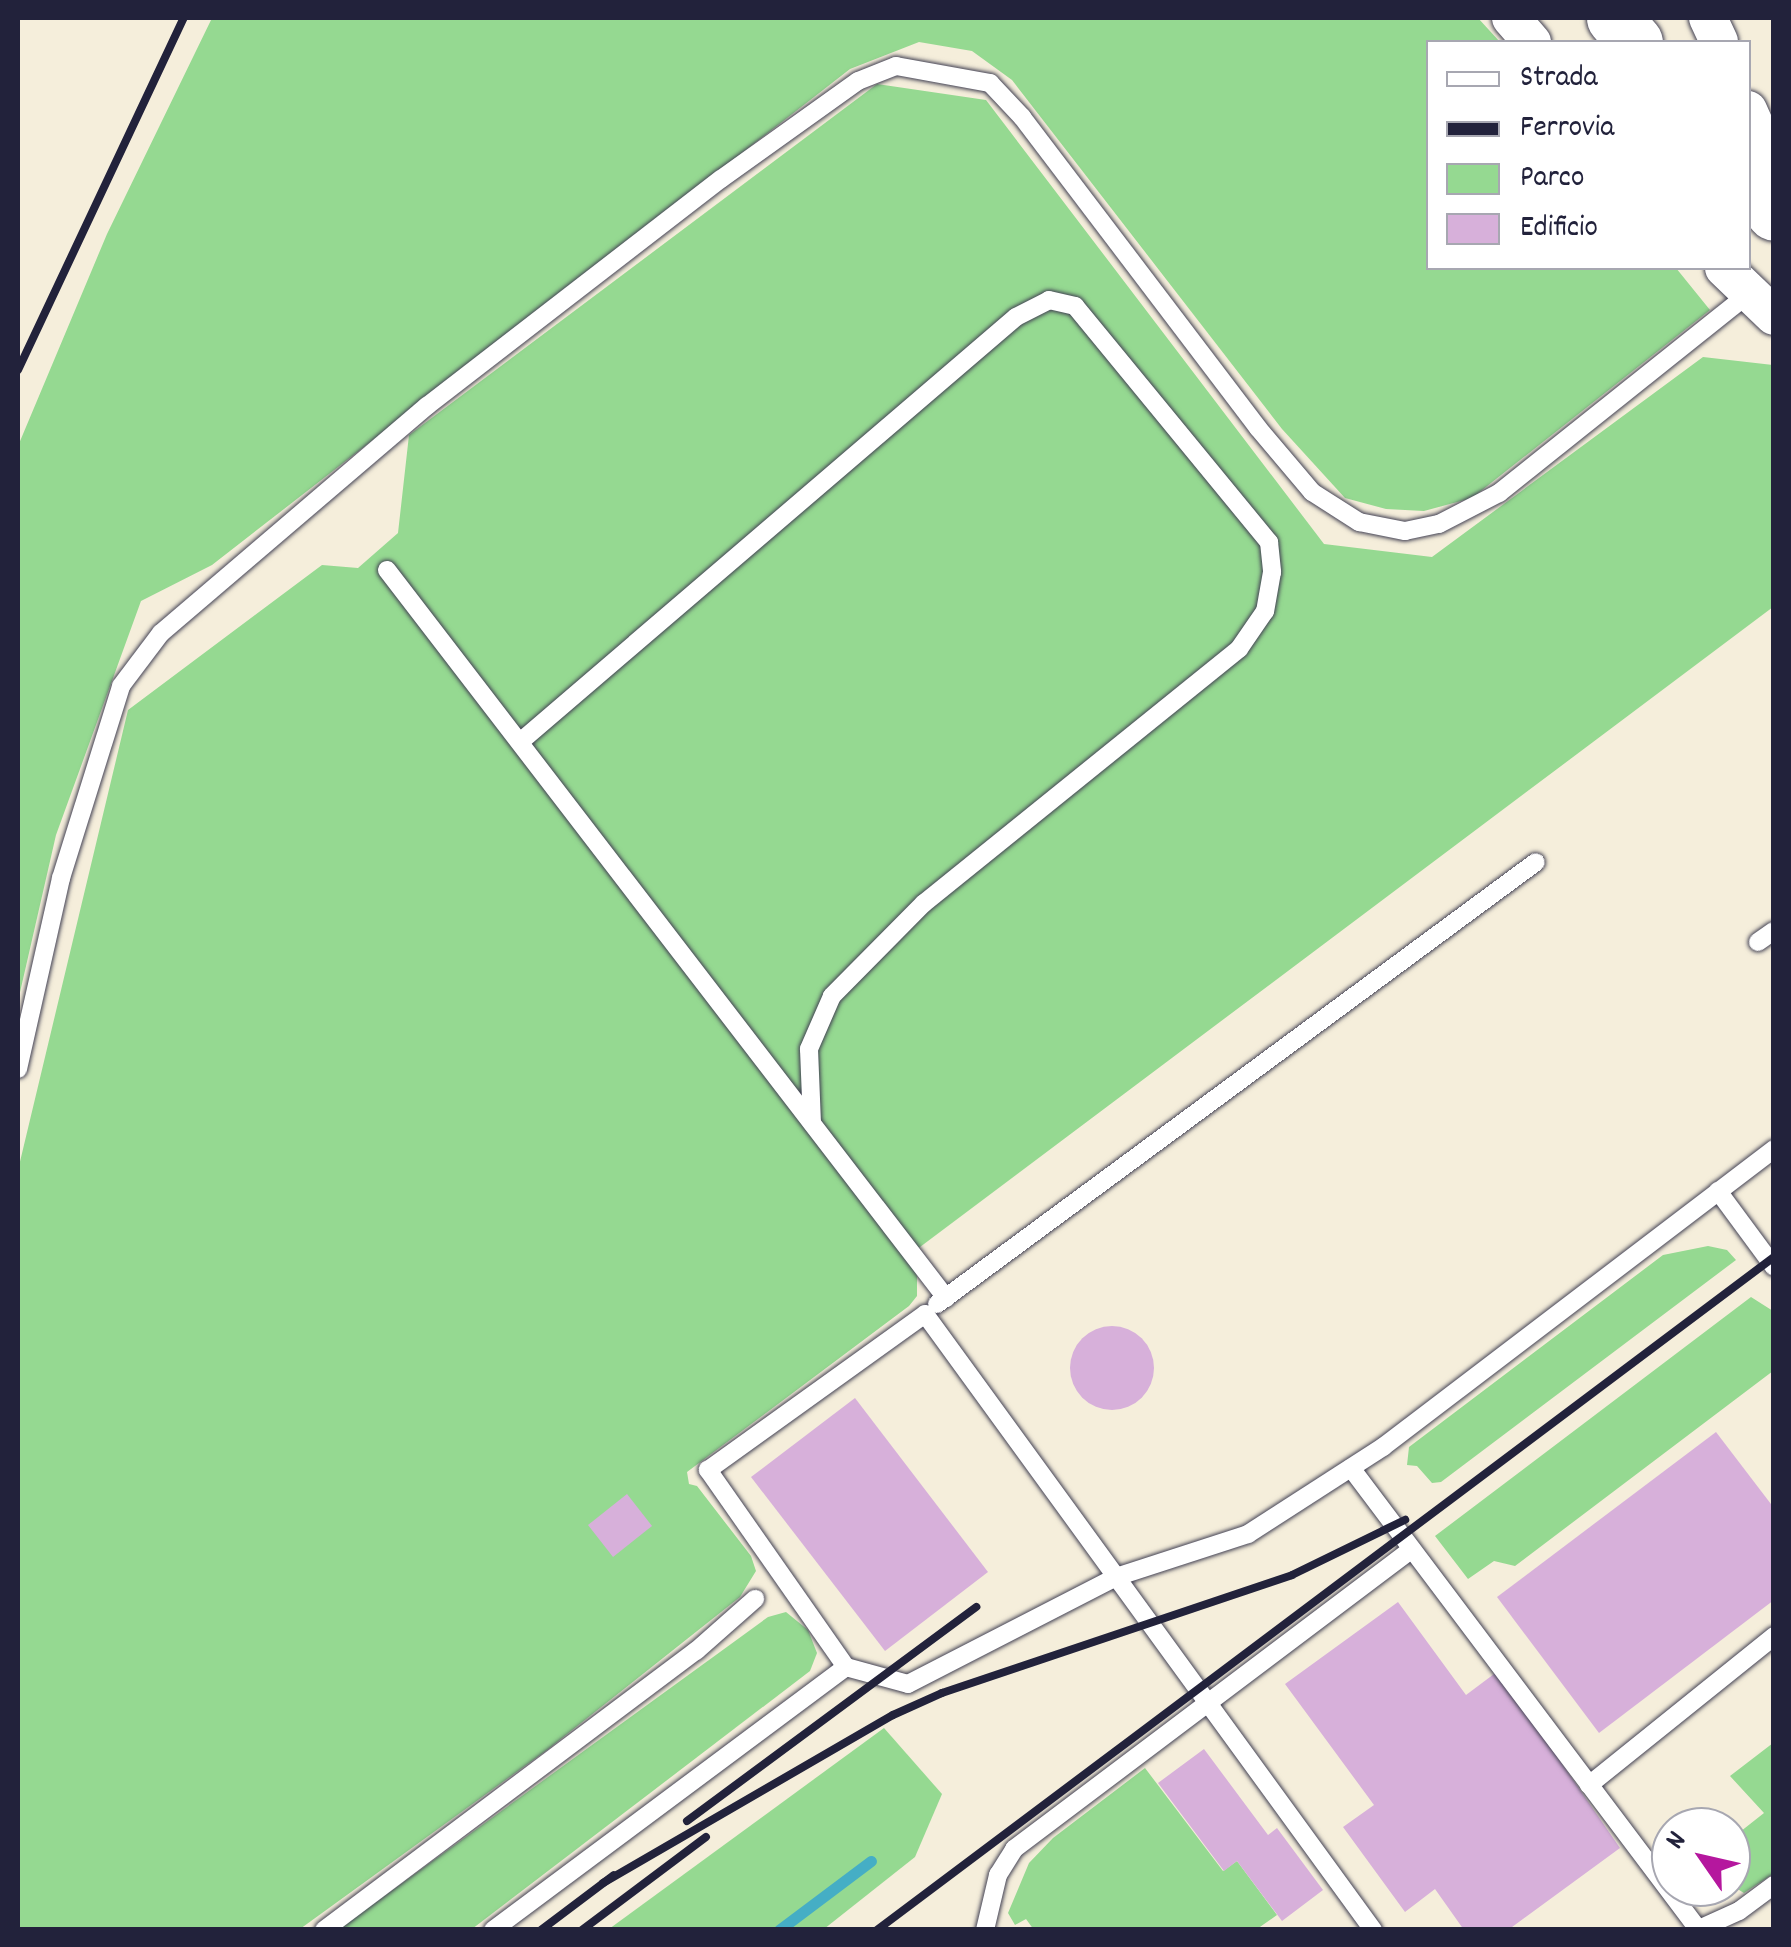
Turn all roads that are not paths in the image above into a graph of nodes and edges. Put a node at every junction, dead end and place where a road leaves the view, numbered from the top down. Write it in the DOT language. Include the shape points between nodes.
graph roads {
  1 [pos="1511,18"];
  2 [pos="1614,18"];
  3 [pos="1530,40"];
  4 [pos="1633,40"];
  5 [pos="1751,117"];
  6 [pos="1774,168"];
  7 [pos="1751,186"];
  8 [pos="1774,213"];
  9 [pos="1748,293"];
  10 [pos="387,570"];
  11 [pos="520,742"];
  12 [pos="1536,862"];
  13 [pos="18,1069"];
  14 [pos="812,1122"];
  15 [pos="1774,1149"];
  16 [pos="1718,1191"];
  17 [pos="1774,1267"];
  18 [pos="946,1298"];
  19 [pos="925,1314"];
  20 [pos="1350,1468"];
  21 [pos="1412,1550"];
  22 [pos="1116,1577"];
  23 [pos="755,1599"];
  24 [pos="1774,1636"];
  25 [pos="846,1667"];
  26 [pos="1208,1702"];
  27 [pos="1589,1785"];
  28 [pos="1774,1885"];
  29 [pos="1697,1929"];
  30 [pos="324,1930"];
  31 [pos="493,1930"];
  32 [pos="985,1930"];
  33 [pos="1372,1930"];
  1 -- 3 [label="street"];
  2 -- 4 [label="main road"];
  5 -- 6 [label="street"];
  7 -- 8 [label="main road"];
  9 -- 13 [label="lane" via="1499,492 1439,524 1404,532 1359,522 1312,492 1258,428 990,83 896,66 858,81 427,406 160,634 121,686 61,878"];
  10 -- 11 [label="lane"];
  11 -- 14 [label="lane"];
  11 -- 14 [label="lane" via="1016,318 1050,300 1075,306 1269,542 1265,611 1239,649 924,903 832,996 809,1049"];
  12 -- 18 [label="lane"];
  14 -- 18 [label="lane"];
  15 -- 16 [label="lane"];
  16 -- 17 [label="lane"];
  16 -- 20 [label="lane"];
  18 -- 19 [label="lane"];
  19 -- 22 [label="lane"];
  19 -- 25 [label="lane" via="708,1470"];
  20 -- 21 [label="lane"];
  20 -- 22 [label="lane" via="1248,1534"];
  21 -- 26 [label="lane"];
  21 -- 27 [label="lane"];
  22 -- 25 [label="lane" via="908,1684"];
  22 -- 26 [label="lane"];
  23 -- 30 [label="lane" via="696,1651"];
  24 -- 27 [label="lane"];
  25 -- 31 [label="lane"];
  26 -- 32 [label="lane" via="1014,1849 998,1875"];
  26 -- 33 [label="lane"];
  27 -- 29 [label="lane"];
  28 -- 29 [label="lane" via="1739,1911"];
}
